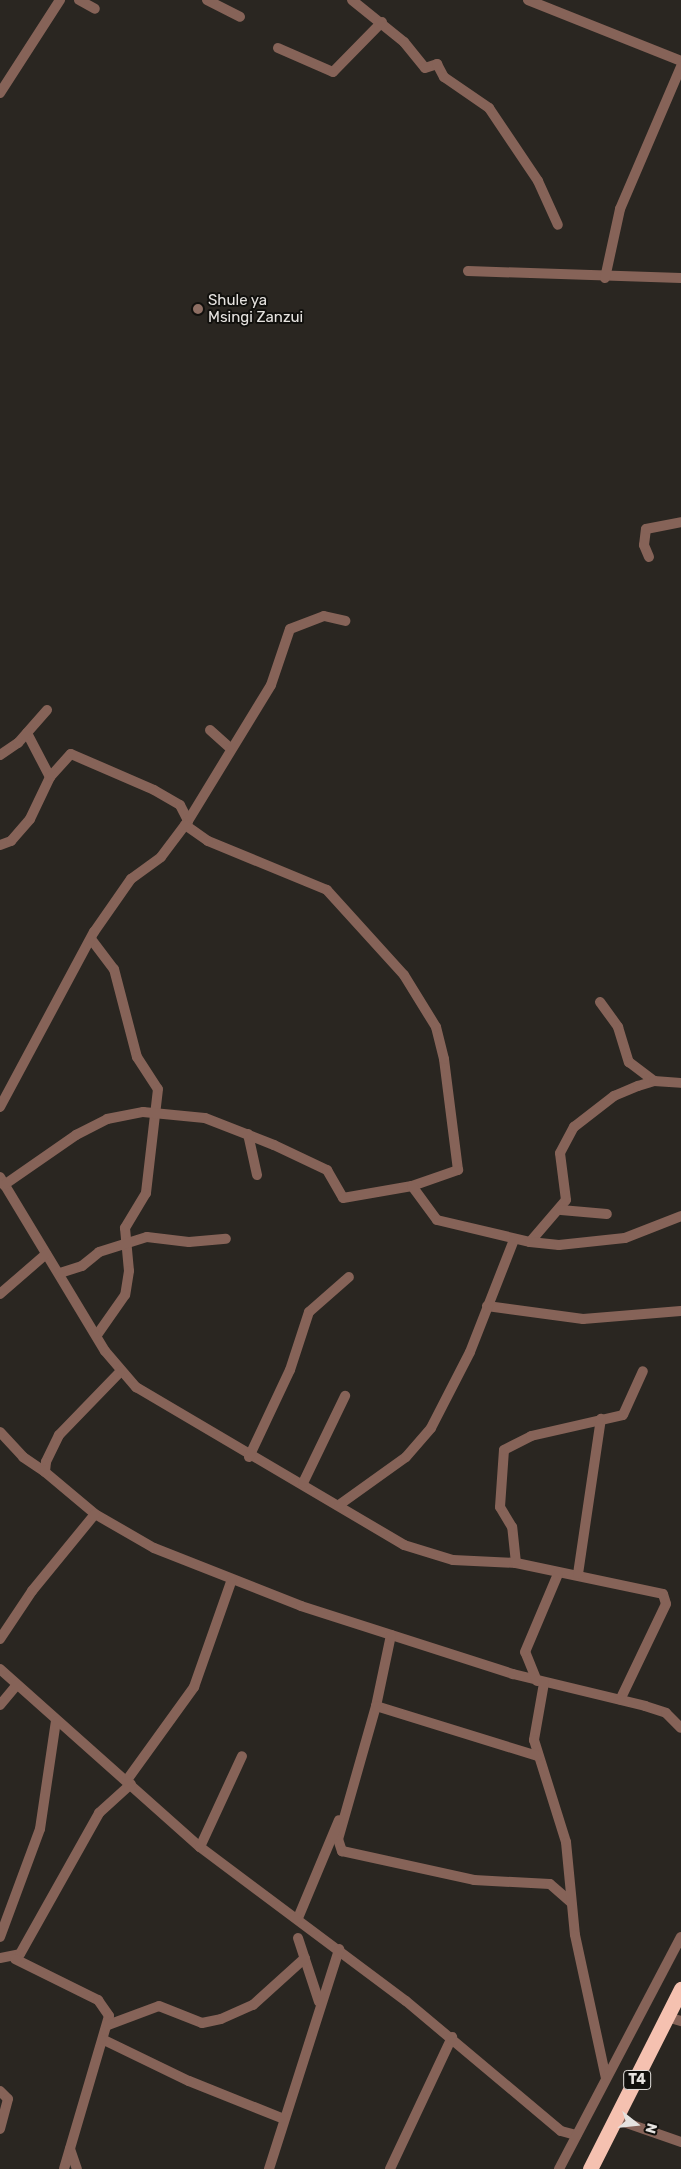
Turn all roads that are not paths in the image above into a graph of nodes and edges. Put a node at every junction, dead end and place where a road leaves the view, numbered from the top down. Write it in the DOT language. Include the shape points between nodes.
graph roads {
  1 [pos="60,0"];
  2 [pos="79,0"];
  3 [pos="207,0"];
  4 [pos="352,0"];
  5 [pos="528,0"];
  6 [pos="95,9"];
  7 [pos="240,17"];
  8 [pos="382,22"];
  9 [pos="278,48"];
  10 [pos="681,61"];
  11 [pos="681,67"];
  12 [pos="0,93"];
  13 [pos="558,225"];
  14 [pos="468,271"];
  15 [pos="605,278"];
  16 [pos="681,278"];
  17 [pos="681,522"];
  18 [pos="649,557"];
  19 [pos="345,621"];
  20 [pos="47,710"];
  21 [pos="210,730"];
  22 [pos="27,732"];
  23 [pos="230,748"];
  24 [pos="0,755"];
  25 [pos="50,777"];
  26 [pos="186,823"];
  27 [pos="0,845"];
  28 [pos="91,940"];
  29 [pos="600,1002"];
  30 [pos="654,1081"];
  31 [pos="681,1083"];
  32 [pos="0,1107"];
  33 [pos="158,1112"];
  34 [pos="248,1134"];
  35 [pos="257,1175"];
  36 [pos="2,1181"];
  37 [pos="412,1186"];
  38 [pos="562,1210"];
  39 [pos="607,1214"];
  40 [pos="681,1216"];
  41 [pos="226,1239"];
  42 [pos="514,1240"];
  43 [pos="530,1242"];
  44 [pos="124,1244"];
  45 [pos="46,1254"];
  46 [pos="60,1273"];
  47 [pos="349,1277"];
  48 [pos="0,1294"];
  49 [pos="487,1306"];
  50 [pos="681,1311"];
  51 [pos="97,1335"];
  52 [pos="643,1371"];
  53 [pos="120,1372"];
  54 [pos="345,1396"];
  55 [pos="601,1420"];
  56 [pos="0,1432"];
  57 [pos="248,1457"];
  58 [pos="45,1472"];
  59 [pos="303,1482"];
  60 [pos="340,1505"];
  61 [pos="95,1514"];
  62 [pos="516,1563"];
  63 [pos="558,1574"];
  64 [pos="578,1574"];
  65 [pos="232,1579"];
  66 [pos="391,1635"];
  67 [pos="0,1639"];
  68 [pos="0,1669"];
  69 [pos="540,1682"];
  70 [pos="17,1685"];
  71 [pos="620,1700"];
  72 [pos="0,1705"];
  73 [pos="376,1706"];
  74 [pos="56,1720"];
  75 [pos="681,1728"];
  76 [pos="242,1756"];
  77 [pos="538,1756"];
  78 [pos="129,1781"];
  79 [pos="345,1814"];
  80 [pos="200,1847"];
  81 [pos="572,1902"];
  82 [pos="298,1918"];
  83 [pos="0,1936"];
  84 [pos="681,1937"];
  85 [pos="298,1938"];
  86 [pos="339,1949"];
  87 [pos="0,1958"];
  88 [pos="16,1958"];
  89 [pos="304,1958"];
  90 [pos="681,1989"];
  91 [pos="319,2002"];
  92 [pos="674,2019"];
  93 [pos="108,2026"];
  94 [pos="452,2037"];
  95 [pos="104,2040"];
  96 [pos="606,2078"];
  97 [pos="0,2091"];
  98 [pos="284,2119"];
  99 [pos="618,2120"];
  100 [pos="0,2128"];
  101 [pos="576,2135"];
  102 [pos="681,2142"];
  103 [pos="70,2149"];
  104 [pos="64,2169"];
  105 [pos="77,2169"];
  106 [pos="269,2169"];
  107 [pos="390,2169"];
  108 [pos="559,2169"];
  109 [pos="590,2169"];
  1 -- 12 [label="street"];
  2 -- 6 [label="street"];
  3 -- 7 [label="street"];
  4 -- 8 [label="street"];
  5 -- 10 [label="street"];
  8 -- 9 [label="street" via="332,72"];
  8 -- 13 [label="street" via="425,68 438,64 444,77 489,108 538,181"];
  11 -- 15 [label="street" via="620,209"];
  14 -- 15 [label="street"];
  15 -- 16 [label="street"];
  17 -- 18 [label="street" via="646,528 644,545"];
  19 -- 23 [label="street" via="324,616 290,629 271,685"];
  20 -- 22 [label="street"];
  21 -- 23 [label="street"];
  22 -- 24 [label="street"];
  22 -- 25 [label="street"];
  23 -- 26 [label="street"];
  25 -- 26 [label="street" via="68,755 76,754 176,802"];
  25 -- 27 [label="street" via="30,819 11,841"];
  26 -- 28 [label="street" via="161,857 131,879"];
  26 -- 37 [label="street" via="208,841 327,890 389,956 426,1006 444,1059 459,1164 456,1171"];
  28 -- 32 [label="street"];
  28 -- 33 [label="street" via="114,969 137,1057 157,1084"];
  29 -- 30 [label="street" via="618,1026 629,1062"];
  30 -- 31 [label="street"];
  30 -- 38 [label="street" via="614,1096 574,1127 560,1153 567,1192"];
  33 -- 34 [label="street" via="205,1118"];
  33 -- 36 [label="street" via="107,1119"];
  33 -- 44 [label="street" via="146,1193 129,1219"];
  34 -- 35 [label="street"];
  34 -- 37 [label="street" via="327,1170 343,1198"];
  36 -- 45 [label="street"];
  37 -- 42 [label="street" via="437,1220"];
  38 -- 39 [label="street"];
  38 -- 43 [label="street"];
  40 -- 43 [label="street" via="625,1238 559,1245"];
  41 -- 44 [label="street" via="194,1242 147,1237"];
  42 -- 43 [label="street"];
  42 -- 49 [label="street"];
  44 -- 46 [label="street"];
  44 -- 51 [label="street" via="129,1271 125,1295"];
  45 -- 46 [label="street"];
  45 -- 48 [label="street"];
  46 -- 51 [label="street"];
  47 -- 57 [label="street" via="309,1312 290,1370"];
  49 -- 50 [label="street" via="583,1319"];
  49 -- 60 [label="street" via="451,1392 421,1443"];
  51 -- 53 [label="street"];
  52 -- 55 [label="street" via="627,1411"];
  53 -- 57 [label="street" via="136,1387 159,1397"];
  53 -- 58 [label="street" via="59,1435"];
  54 -- 59 [label="street"];
  55 -- 62 [label="street" via="530,1436 504,1450 500,1507 512,1527"];
  55 -- 64 [label="street"];
  56 -- 58 [label="street"];
  57 -- 59 [label="street"];
  58 -- 61 [label="street"];
  59 -- 60 [label="street"];
  60 -- 62 [label="street" via="404,1545 434,1556 485,1564"];
  61 -- 65 [label="street" via="154,1548"];
  61 -- 67 [label="street"];
  62 -- 63 [label="street"];
  63 -- 64 [label="street"];
  63 -- 69 [label="street" via="525,1652"];
  64 -- 71 [label="street" via="666,1597"];
  65 -- 66 [label="street"];
  65 -- 78 [label="street" via="194,1687"];
  66 -- 69 [label="street"];
  66 -- 73 [label="street"];
  68 -- 70 [label="street"];
  69 -- 71 [label="street"];
  69 -- 77 [label="street" via="533,1725"];
  70 -- 72 [label="street"];
  70 -- 74 [label="street"];
  71 -- 75 [label="street" via="666,1713"];
  73 -- 77 [label="street"];
  73 -- 79 [label="street"];
  74 -- 78 [label="street"];
  74 -- 83 [label="street" via="40,1830"];
  76 -- 80 [label="street"];
  77 -- 81 [label="street" via="566,1842"];
  78 -- 80 [label="street"];
  78 -- 88 [label="street" via="99,1812"];
  79 -- 81 [label="street" via="338,1839 342,1851 352,1856 474,1880 550,1884"];
  79 -- 82 [label="street" via="335,1824"];
  80 -- 82 [label="street"];
  81 -- 96 [label="street"];
  82 -- 86 [label="street"];
  84 -- 96 [label="street"];
  85 -- 89 [label="street"];
  86 -- 91 [label="street"];
  86 -- 94 [label="street"];
  87 -- 88 [label="street"];
  88 -- 93 [label="street" via="98,2000 105,2006"];
  89 -- 91 [label="street"];
  89 -- 93 [label="street" via="253,2005 222,2019 202,2023 159,2006"];
  90 -- 92 [label="highway, T4"];
  91 -- 98 [label="street"];
  92 -- 99 [label="highway, T4"];
  93 -- 95 [label="street"];
  94 -- 101 [label="street" via="547,2120"];
  94 -- 107 [label="street"];
  95 -- 98 [label="street" via="188,2081"];
  95 -- 103 [label="street"];
  96 -- 101 [label="street"];
  97 -- 100 [label="street" via="8,2098"];
  98 -- 106 [label="street"];
  99 -- 102 [label="street"];
  99 -- 109 [label="highway, T4"];
  101 -- 108 [label="street"];
  103 -- 104 [label="street"];
  103 -- 105 [label="street"];
}
